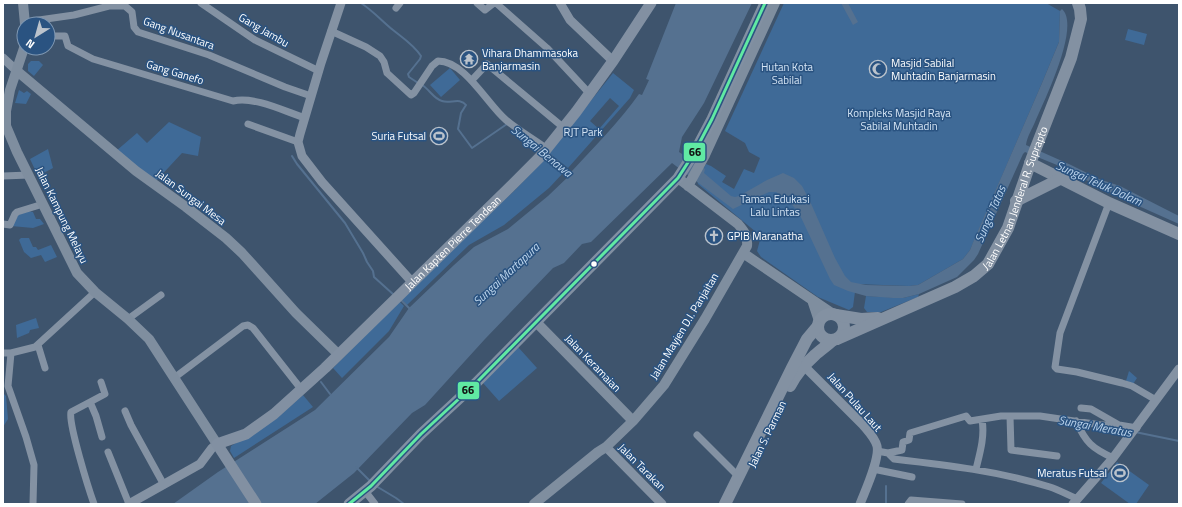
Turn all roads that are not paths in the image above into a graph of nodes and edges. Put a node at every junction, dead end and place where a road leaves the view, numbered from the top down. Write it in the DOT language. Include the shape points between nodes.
graph roads {
  1 [pos="24,3"];
  2 [pos="201,3"];
  3 [pos="477,3"];
  4 [pos="495,3"];
  5 [pos="560,3"];
  6 [pos="651,3"];
  7 [pos="765,3"];
  8 [pos="775,3"];
  9 [pos="1069,3"];
  10 [pos="1078,3"];
  11 [pos="102,5"];
  12 [pos="338,5"];
  13 [pos="25,16"];
  14 [pos="56,18"];
  15 [pos="1080,23"];
  16 [pos="331,31"];
  17 [pos="56,36"];
  18 [pos="22,56"];
  19 [pos="3,58"];
  20 [pos="613,61"];
  21 [pos="17,71"];
  22 [pos="318,71"];
  23 [pos="472,80"];
  24 [pos="589,94"];
  25 [pos="311,96"];
  26 [pos="305,118"];
  27 [pos="248,124"];
  28 [pos="564,128"];
  29 [pos="298,142"];
  30 [pos="545,151"];
  31 [pos="1032,157"];
  32 [pos="697,160"];
  33 [pos="29,175"];
  34 [pos="3,176"];
  35 [pos="680,176"];
  36 [pos="1060,179"];
  37 [pos="690,183"];
  38 [pos="1016,201"];
  39 [pos="1109,203"];
  40 [pos="43,204"];
  41 [pos="3,224"];
  42 [pos="1179,234"];
  43 [pos="743,253"];
  44 [pos="412,282"];
  45 [pos="95,292"];
  46 [pos="161,295"];
  47 [pos="812,300"];
  48 [pos="835,314"];
  49 [pos="887,318"];
  50 [pos="128,319"];
  51 [pos="536,322"];
  52 [pos="818,324"];
  53 [pos="835,340"];
  54 [pos="38,344"];
  55 [pos="3,353"];
  56 [pos="11,353"];
  57 [pos="338,354"];
  58 [pos="804,366"];
  59 [pos="45,368"];
  60 [pos="1179,369"];
  61 [pos="174,378"];
  62 [pos="101,382"];
  63 [pos="302,389"];
  64 [pos="1156,400"];
  65 [pos="90,402"];
  66 [pos="1081,408"];
  67 [pos="125,411"];
  68 [pos="1010,416"];
  69 [pos="982,420"];
  70 [pos="633,421"];
  71 [pos="1077,423"];
  72 [pos="1119,425"];
  73 [pos="1134,431"];
  74 [pos="697,435"];
  75 [pos="102,437"];
  76 [pos="217,444"];
  77 [pos="606,447"];
  78 [pos="877,451"];
  79 [pos="108,452"];
  80 [pos="888,452"];
  81 [pos="1057,456"];
  82 [pos="1113,458"];
  83 [pos="873,469"];
  84 [pos="976,469"];
  85 [pos="912,477"];
  86 [pos="735,482"];
  87 [pos="164,485"];
  88 [pos="368,488"];
  89 [pos="1075,501"];
  90 [pos="33,504"];
  91 [pos="94,504"];
  92 [pos="129,504"];
  93 [pos="256,504"];
  94 [pos="349,504"];
  95 [pos="375,504"];
  96 [pos="534,504"];
  97 [pos="662,504"];
  98 [pos="725,504"];
  99 [pos="732,504"];
  100 [pos="860,504"];
  101 [pos="908,504"];
  102 [pos="962,504"];
  1 -- 13 [label="main road"];
  2 -- 22 [label="street, Gang Jambu" via="272,50"];
  3 -- 4 [label="street" via="485,10"];
  4 -- 24 [label="street" via="547,48"];
  5 -- 20 [label="street" via="570,20"];
  6 -- 20 [label="main road, Jalan Kapten Pierre Tendean"];
  7 -- 32 [label="main road" via="712,119"];
  8 -- 32 [label="main road"];
  9 -- 15 [label="highway"];
  10 -- 15 [label="highway, Jalan Letnan Jenderal R. Suprapto"];
  11 -- 14 [label="street, Gang Nusantara" via="74,15"];
  11 -- 25 [label="street, Gang Nusantara" via="127,7 132,12 134,27 138,32 209,55"];
  12 -- 16 [label="street"];
  15 -- 31 [label="highway, Jalan Letnan Jenderal R. Suprapto" via="1071,58"];
  16 -- 22 [label="street"];
  16 -- 23 [label="street" via="380,56 387,73 410,94 414,93 432,66 440,60 449,63"];
  17 -- 26 [label="street, Gang Ganefo" via="65,36 68,46 94,59 232,101 255,102"];
  18 -- 21 [label="main road, Jalan Kampung Melayu"];
  19 -- 21 [label="street"];
  20 -- 24 [label="main road, Jalan Kapten Pierre Tendean"];
  21 -- 33 [label="main road, Jalan Kampung Melayu" via="7,102 5,120 8,133"];
  21 -- 57 [label="main road, Jalan Sungai Mesa" via="136,171 226,238"];
  22 -- 25 [label="street"];
  23 -- 28 [label="street" via="487,64"];
  23 -- 30 [label="street" via="502,116"];
  24 -- 28 [label="main road, Jalan Kapten Pierre Tendean"];
  25 -- 26 [label="street"];
  26 -- 29 [label="street"];
  27 -- 29 [label="street"];
  28 -- 30 [label="main road, Jalan Kapten Pierre Tendean"];
  29 -- 44 [label="street" via="302,156 322,182"];
  30 -- 44 [label="main road, Jalan Kapten Pierre Tendean"];
  31 -- 36 [label="highway"];
  31 -- 38 [label="highway, Jalan Letnan Jenderal R. Suprapto"];
  32 -- 35 [label="main road"];
  32 -- 37 [label="main road"];
  33 -- 34 [label="street"];
  33 -- 40 [label="main road, Jalan Kampung Melayu"];
  35 -- 37 [label="main road"];
  35 -- 51 [label="main road"];
  36 -- 38 [label="highway"];
  36 -- 39 [label="highway"];
  37 -- 43 [label="main road" via="745,232 747,243"];
  38 -- 49 [label="highway, Jalan Letnan Jenderal R. Suprapto" via="1008,228 988,264 956,287"];
  39 -- 42 [label="highway"];
  39 -- 64 [label="street" via="1060,333 1055,368 1132,386"];
  40 -- 41 [label="street" via="15,214 10,225"];
  40 -- 45 [label="main road, Jalan Kampung Melayu" via="77,273"];
  43 -- 47 [label="main road"];
  43 -- 70 [label="main road, Jalan Mayjen D.I. Panjaitan" via="664,385"];
  44 -- 57 [label="main road, Jalan Kapten Pierre Tendean"];
  45 -- 50 [label="main road, Jalan Kampung Melayu"];
  45 -- 54 [label="street"];
  46 -- 50 [label="street"];
  47 -- 48 [label="main road"];
  47 -- 52 [label="main road"];
  48 -- 49 [label="highway" via="861,319"];
  48 -- 52 [label="highway" via="823,316"];
  48 -- 53 [label="highway" via="844,324 843,333"];
  49 -- 53 [label="highway, Jalan Letnan Jenderal R. Suprapto"];
  50 -- 61 [label="main road, Jalan Kampung Melayu" via="149,338"];
  51 -- 70 [label="main road, Jalan Keramaian"];
  51 -- 88 [label="main road"];
  52 -- 53 [label="highway" via="820,336"];
  52 -- 86 [label="highway, Jalan S. Parman" via="807,339"];
  53 -- 58 [label="highway, Jalan S. Parman" via="814,355"];
  54 -- 56 [label="street" via="30,349"];
  54 -- 59 [label="street"];
  55 -- 56 [label="street"];
  56 -- 90 [label="street" via="8,386 34,465"];
  57 -- 63 [label="main road, Jalan Kapten Pierre Tendean"];
  58 -- 78 [label="street, Jalan Pulau Laut" via="863,425 874,439"];
  58 -- 99 [label="highway, Jalan S. Parman" via="793,380"];
  60 -- 64 [label="street"];
  61 -- 63 [label="street" via="246,325 253,328"];
  61 -- 76 [label="main road, Jalan Kampung Melayu"];
  62 -- 65 [label="street" via="105,394"];
  63 -- 76 [label="main road, Jalan Kapten Pierre Tendean" via="260,425 246,434"];
  64 -- 73 [label="street"];
  65 -- 75 [label="street"];
  65 -- 91 [label="street" via="73,410 70,415"];
  66 -- 72 [label="street" via="1092,409"];
  67 -- 87 [label="street"];
  68 -- 69 [label="street"];
  68 -- 71 [label="street" via="1040,416"];
  68 -- 81 [label="street" via="1011,450"];
  69 -- 80 [label="street" via="970,421 966,416 910,433 909,440 903,442 902,450"];
  69 -- 84 [label="street" via="981,448"];
  70 -- 77 [label="main road, Jalan Mayjen D.I. Panjaitan"];
  71 -- 72 [label="street"];
  71 -- 82 [label="street" via="1090,444"];
  72 -- 73 [label="street"];
  73 -- 82 [label="street"];
  74 -- 86 [label="street" via="737,475"];
  76 -- 87 [label="street" via="200,464"];
  76 -- 93 [label="main road"];
  77 -- 96 [label="main road, Jalan Mayjen D.I. Panjaitan"];
  77 -- 97 [label="street, Jalan Tarakan"];
  78 -- 80 [label="street"];
  78 -- 83 [label="street"];
  79 -- 92 [label="street"];
  80 -- 84 [label="street" via="894,459"];
  82 -- 89 [label="street"];
  83 -- 85 [label="street"];
  83 -- 100 [label="street"];
  84 -- 89 [label="street" via="1051,487"];
  86 -- 98 [label="highway, Jalan S. Parman"];
  87 -- 92 [label="street"];
  88 -- 94 [label="main road"];
  88 -- 95 [label="street"];
  101 -- 102 [label="street" via="911,500"];
}
